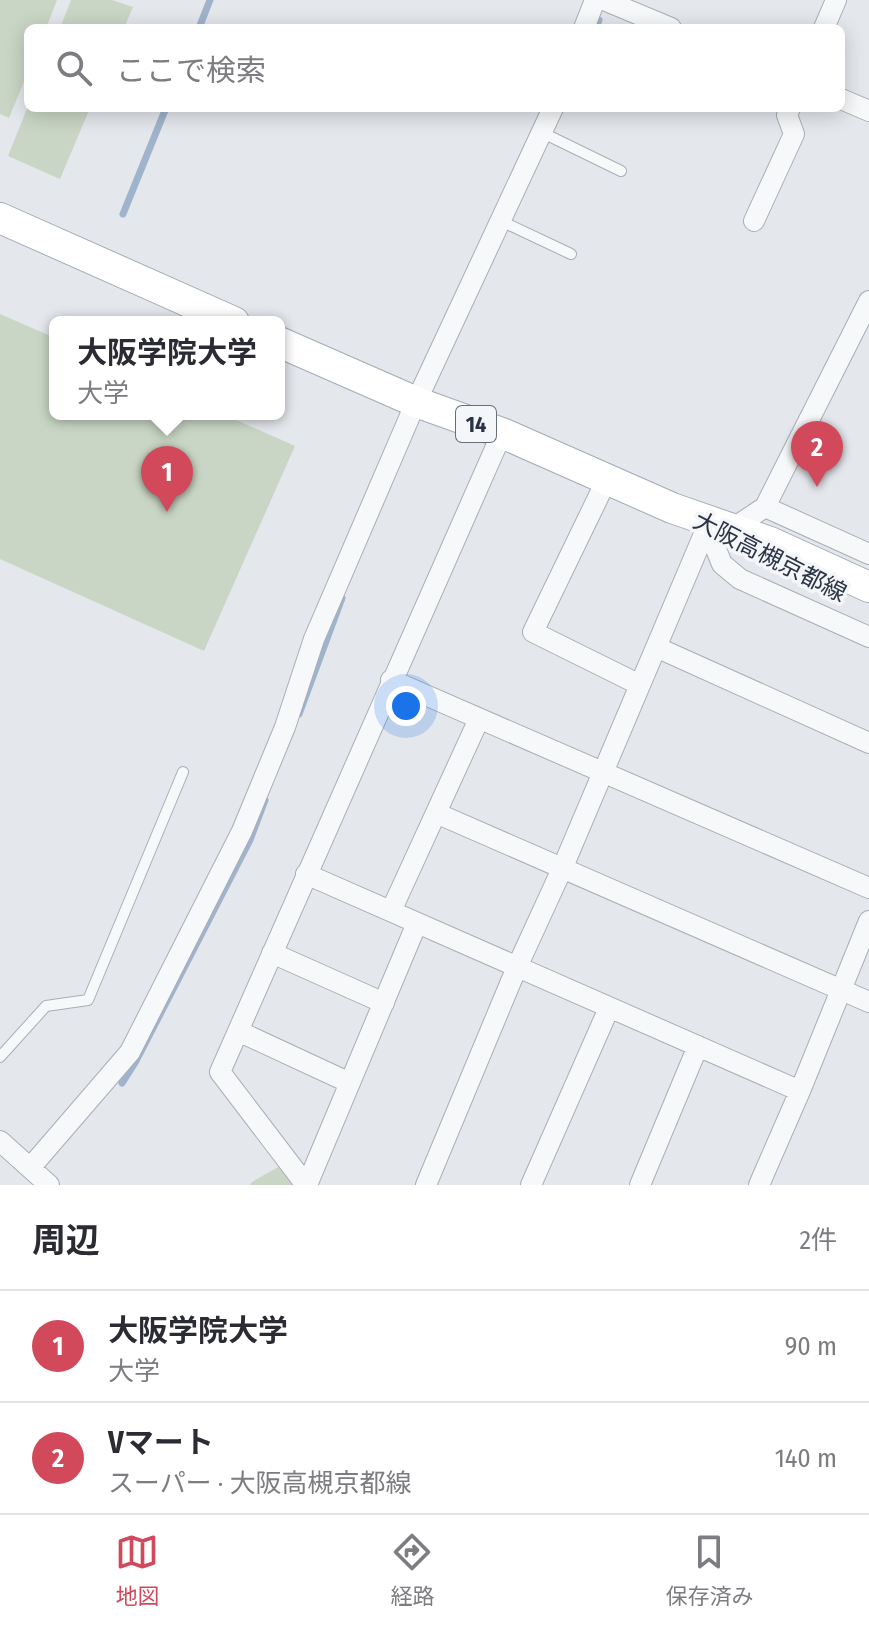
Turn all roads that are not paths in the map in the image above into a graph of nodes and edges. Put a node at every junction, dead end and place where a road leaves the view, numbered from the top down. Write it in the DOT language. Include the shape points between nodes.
graph roads {
  1 [pos="595,0"];
  2 [pos="604,0"];
  3 [pos="836,0"];
  4 [pos="586,24"];
  5 [pos="661,24"];
  6 [pos="826,24"];
  7 [pos="845,101"];
  8 [pos="869,111"];
  9 [pos="552,112"];
  10 [pos="788,112"];
  11 [pos="547,136"];
  12 [pos="621,171"];
  13 [pos="0,218"];
  14 [pos="754,221"];
  15 [pos="506,223"];
  16 [pos="571,254"];
  17 [pos="869,301"];
  18 [pos="220,316"];
  19 [pos="285,345"];
  20 [pos="416,402"];
  21 [pos="502,433"];
  22 [pos="607,479"];
  23 [pos="765,507"];
  24 [pos="719,528"];
  25 [pos="869,554"];
  26 [pos="869,587"];
  27 [pos="869,606"];
  28 [pos="869,637"];
  29 [pos="656,647"];
  30 [pos="391,680"];
  31 [pos="640,685"];
  32 [pos="479,719"];
  33 [pos="869,743"];
  34 [pos="183,772"];
  35 [pos="603,774"];
  36 [pos="436,813"];
  37 [pos="562,869"];
  38 [pos="306,874"];
  39 [pos="869,888"];
  40 [pos="391,911"];
  41 [pos="869,921"];
  42 [pos="417,923"];
  43 [pos="272,953"];
  44 [pos="517,967"];
  45 [pos="841,989"];
  46 [pos="869,1002"];
  47 [pos="384,1003"];
  48 [pos="609,1008"];
  49 [pos="238,1031"];
  50 [pos="698,1046"];
  51 [pos="0,1057"];
  52 [pos="350,1083"];
  53 [pos="800,1091"];
  54 [pos="0,1141"];
  55 [pos="30,1168"];
  56 [pos="49,1185"];
  57 [pos="307,1185"];
  58 [pos="426,1185"];
  59 [pos="531,1185"];
  60 [pos="640,1185"];
  61 [pos="759,1185"];
  1 -- 4 [label="street"];
  2 -- 5 [label="street"];
  3 -- 6 [label="street"];
  7 -- 8 [label="street"];
  9 -- 11 [label="street"];
  10 -- 14 [label="street" via="794,134"];
  11 -- 12 [label="lane"];
  11 -- 15 [label="street"];
  13 -- 18 [label="main road"];
  15 -- 16 [label="lane"];
  15 -- 20 [label="street"];
  17 -- 23 [label="street"];
  19 -- 20 [label="main road, 大阪高槻京都線 / 14"];
  20 -- 21 [label="main road, 大阪高槻京都線 / 14"];
  20 -- 55 [label="street" via="314,639 242,831 130,1052"];
  21 -- 22 [label="main road, 大阪高槻京都線 / 14"];
  21 -- 30 [label="street"];
  22 -- 24 [label="main road, 大阪高槻京都線 / 14"];
  22 -- 31 [label="street" via="533,632"];
  23 -- 24 [label="street"];
  23 -- 25 [label="street"];
  24 -- 26 [label="main road, 大阪高槻京都線 / 14" via="770,542"];
  24 -- 27 [label="main road, 大阪高槻京都線 / 14" via="762,558"];
  24 -- 28 [label="street" via="722,564 740,579"];
  24 -- 29 [label="street"];
  29 -- 31 [label="street"];
  29 -- 33 [label="street"];
  30 -- 32 [label="street"];
  30 -- 38 [label="street"];
  31 -- 35 [label="street"];
  32 -- 35 [label="street"];
  32 -- 36 [label="street"];
  34 -- 51 [label="lane" via="88,1000 46,1006"];
  35 -- 37 [label="street"];
  35 -- 39 [label="street"];
  36 -- 37 [label="street"];
  36 -- 40 [label="street"];
  37 -- 44 [label="street"];
  37 -- 45 [label="street"];
  38 -- 40 [label="street"];
  38 -- 43 [label="street"];
  40 -- 42 [label="street"];
  41 -- 45 [label="street"];
  42 -- 44 [label="street"];
  42 -- 47 [label="street"];
  43 -- 47 [label="street"];
  43 -- 49 [label="street"];
  44 -- 48 [label="street"];
  44 -- 58 [label="street"];
  45 -- 46 [label="street"];
  45 -- 53 [label="street"];
  47 -- 52 [label="street"];
  48 -- 50 [label="street"];
  48 -- 59 [label="street"];
  49 -- 52 [label="street"];
  49 -- 57 [label="street" via="220,1072"];
  50 -- 53 [label="street"];
  50 -- 60 [label="street"];
  52 -- 57 [label="street"];
  53 -- 61 [label="street"];
  54 -- 55 [label="street"];
  55 -- 56 [label="street"];
}
